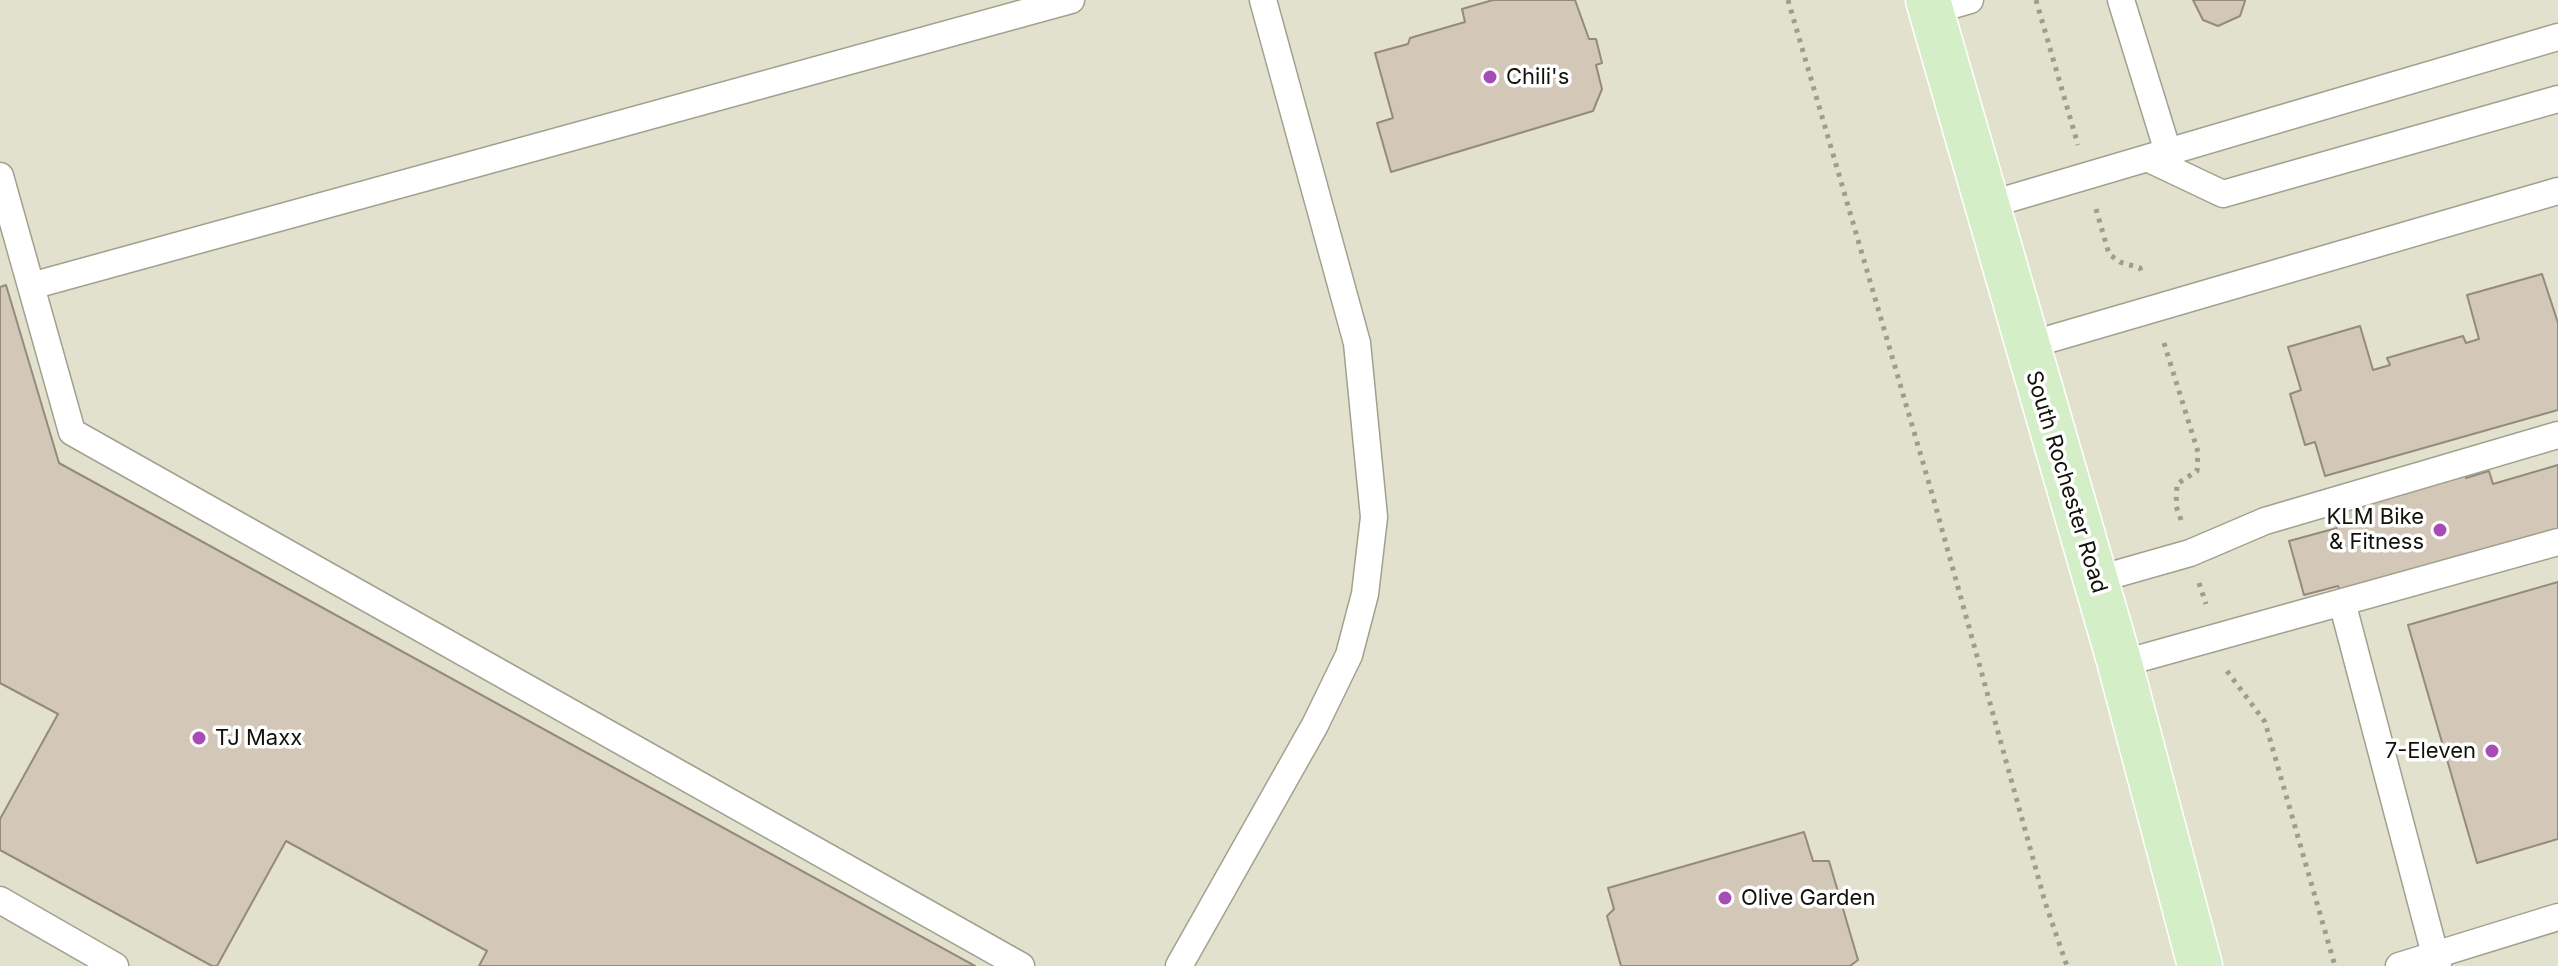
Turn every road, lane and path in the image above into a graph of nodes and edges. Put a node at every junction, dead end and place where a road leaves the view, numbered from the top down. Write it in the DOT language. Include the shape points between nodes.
graph roads {
  1 [pos="1071,0"];
  2 [pos="1263,0"];
  3 [pos="1788,0"];
  4 [pos="2036,0"];
  5 [pos="2121,0"];
  6 [pos="1943,4"];
  7 [pos="2552,39"];
  8 [pos="2558,99"];
  9 [pos="2158,155"];
  10 [pos="0,176"];
  11 [pos="2087,176"];
  12 [pos="2558,191"];
  13 [pos="1988,205"];
  14 [pos="31,286"];
  15 [pos="2153,309"];
  16 [pos="2026,346"];
  17 [pos="2558,435"];
  18 [pos="2558,542"];
  19 [pos="2190,553"];
  20 [pos="2095,580"];
  21 [pos="2342,602"];
  22 [pos="2216,638"];
  23 [pos="2120,664"];
  24 [pos="0,900"];
  25 [pos="2558,917"];
  26 [pos="2437,960"];
  27 [pos="115,966"];
  28 [pos="1021,966"];
  29 [pos="1179,966"];
  30 [pos="2067,966"];
  31 [pos="2200,966"];
  32 [pos="2335,966"];
  33 [pos="2399,966"];
  1 -- 14 [label="lane"];
  2 -- 29 [label="lane" via="1357,343 1374,517 1365,594 1349,655"];
  3 -- 30 [label="path"];
  4 -- 11 [label="path"];
  5 -- 9 [label="lane"];
  6 -- 13 [label="main road, South Rochester Road"];
  7 -- 9 [label="lane"];
  8 -- 9 [label="lane" via="2223,194"];
  9 -- 11 [label="lane"];
  10 -- 14 [label="lane"];
  11 -- 13 [label="lane"];
  11 -- 15 [label="path" via="2109,254 2140,268"];
  12 -- 15 [label="lane"];
  13 -- 16 [label="main road, South Rochester Road"];
  14 -- 28 [label="lane" via="72,432"];
  15 -- 16 [label="lane"];
  15 -- 19 [label="path" via="2198,452 2197,471 2177,484 2176,506"];
  16 -- 20 [label="main road, South Rochester Road"];
  17 -- 19 [label="lane" via="2265,521"];
  18 -- 21 [label="lane"];
  19 -- 20 [label="lane"];
  19 -- 22 [label="path"];
  20 -- 23 [label="main road, South Rochester Road"];
  21 -- 22 [label="lane"];
  21 -- 26 [label="lane"];
  22 -- 23 [label="lane"];
  22 -- 32 [label="path" via="2225,667 2265,722"];
  23 -- 31 [label="main road, South Rochester Road"];
  24 -- 27 [label="lane"];
  25 -- 26 [label="lane"];
  26 -- 33 [label="lane"];
}
